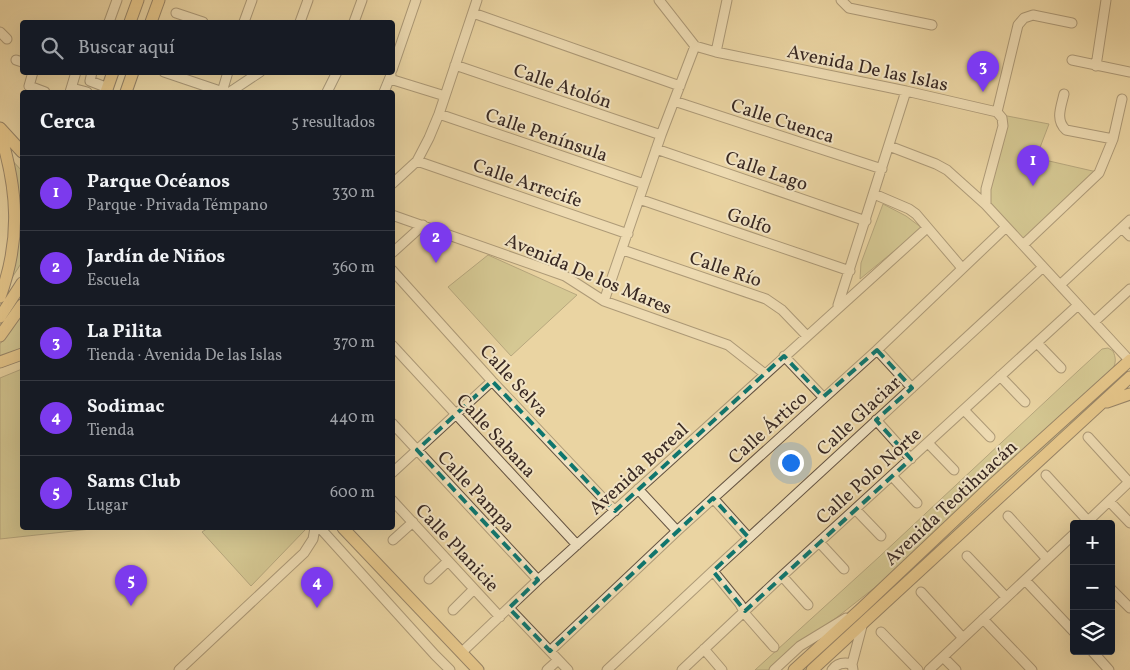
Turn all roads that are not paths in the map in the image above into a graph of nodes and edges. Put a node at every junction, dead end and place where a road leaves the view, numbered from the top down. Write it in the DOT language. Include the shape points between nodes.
graph roads {
  1 [pos="117,0"];
  2 [pos="137,0"];
  3 [pos="159,0"];
  4 [pos="252,0"];
  5 [pos="308,0"];
  6 [pos="362,0"];
  7 [pos="416,0"];
  8 [pos="477,0"];
  9 [pos="727,0"];
  10 [pos="841,0"];
  11 [pos="1106,0"];
  12 [pos="660,1"];
  13 [pos="176,13"];
  14 [pos="473,13"];
  15 [pos="111,20"];
  16 [pos="131,20"];
  17 [pos="152,20"];
  18 [pos="197,20"];
  19 [pos="245,20"];
  20 [pos="301,20"];
  21 [pos="355,20"];
  22 [pos="1072,23"];
  23 [pos="932,24"];
  24 [pos="695,46"];
  25 [pos="716,52"];
  26 [pos="1072,60"];
  27 [pos="395,62"];
  28 [pos="456,65"];
  29 [pos="1096,66"];
  30 [pos="1130,72"];
  31 [pos="32,75"];
  32 [pos="75,75"];
  33 [pos="91,75"];
  34 [pos="112,75"];
  35 [pos="132,75"];
  36 [pos="173,75"];
  37 [pos="227,75"];
  38 [pos="256,75"];
  39 [pos="336,75"];
  40 [pos="391,75"];
  41 [pos="393,75"];
  42 [pos="680,86"];
  43 [pos="39,90"];
  44 [pos="71,90"];
  45 [pos="107,90"];
  46 [pos="127,90"];
  47 [pos="217,90"];
  48 [pos="224,90"];
  49 [pos="233,90"];
  50 [pos="328,90"];
  51 [pos="385,90"];
  52 [pos="906,91"];
  53 [pos="1064,94"];
  54 [pos="445,96"];
  55 [pos="1122,99"];
  56 [pos="674,101"];
  57 [pos="997,112"];
  58 [pos="439,114"];
  59 [pos="0,128"];
  60 [pos="0,133"];
  61 [pos="661,135"];
  62 [pos="1112,140"];
  63 [pos="889,146"];
  64 [pos="656,149"];
  65 [pos="20,150"];
  66 [pos="417,161"];
  67 [pos="882,169"];
  68 [pos="395,181"];
  69 [pos="644,184"];
  70 [pos="874,194"];
  71 [pos="639,199"];
  72 [pos="986,205"];
  73 [pos="395,216"];
  74 [pos="1130,220"];
  75 [pos="866,221"];
  76 [pos="423,225"];
  77 [pos="1006,227"];
  78 [pos="927,228"];
  79 [pos="1122,228"];
  80 [pos="628,234"];
  81 [pos="1130,236"];
  82 [pos="1023,245"];
  83 [pos="395,250"];
  84 [pos="623,250"];
  85 [pos="1043,267"];
  86 [pos="962,268"];
  87 [pos="850,271"];
  88 [pos="395,273"];
  89 [pos="20,286"];
  90 [pos="1060,286"];
  91 [pos="1130,289"];
  92 [pos="0,297"];
  93 [pos="604,301"];
  94 [pos="1078,305"];
  95 [pos="20,308"];
  96 [pos="838,308"];
  97 [pos="0,318"];
  98 [pos="1094,322"];
  99 [pos="0,336"];
  100 [pos="806,336"];
  101 [pos="1038,343"];
  102 [pos="395,348"];
  103 [pos="876,350"];
  104 [pos="20,355"];
  105 [pos="784,356"];
  106 [pos="1130,360"];
  107 [pos="0,362"];
  108 [pos="1062,368"];
  109 [pos="765,374"];
  110 [pos="1000,376"];
  111 [pos="1130,377"];
  112 [pos="492,381"];
  113 [pos="912,388"];
  114 [pos="1130,394"];
  115 [pos="824,397"];
  116 [pos="1025,402"];
  117 [pos="1094,409"];
  118 [pos="964,410"];
  119 [pos="456,414"];
  120 [pos="876,420"];
  121 [pos="395,426"];
  122 [pos="990,437"];
  123 [pos="1088,437"];
  124 [pos="928,443"];
  125 [pos="417,450"];
  126 [pos="911,458"];
  127 [pos="395,470"];
  128 [pos="954,470"];
  129 [pos="1046,475"];
  130 [pos="892,476"];
  131 [pos="1130,481"];
  132 [pos="638,489"];
  133 [pos="713,498"];
  134 [pos="1109,501"];
  135 [pos="395,503"];
  136 [pos="917,503"];
  137 [pos="855,509"];
  138 [pos="615,511"];
  139 [pos="1008,516"];
  140 [pos="1084,520"];
  141 [pos="1088,520"];
  142 [pos="413,522"];
  143 [pos="1130,523"];
  144 [pos="315,530"];
  145 [pos="322,530"];
  146 [pos="345,530"];
  147 [pos="677,531"];
  148 [pos="881,536"];
  149 [pos="748,538"];
  150 [pos="1070,538"];
  151 [pos="393,540"];
  152 [pos="1066,541"];
  153 [pos="819,542"];
  154 [pos="578,545"];
  155 [pos="1070,545"];
  156 [pos="968,556"];
  157 [pos="1047,559"];
  158 [pos="448,560"];
  159 [pos="844,569"];
  160 [pos="713,571"];
  161 [pos="782,576"];
  162 [pos="429,579"];
  163 [pos="538,580"];
  164 [pos="1025,580"];
  165 [pos="474,589"];
  166 [pos="921,592"];
  167 [pos="1115,592"];
  168 [pos="1006,597"];
  169 [pos="808,605"];
  170 [pos="863,607"];
  171 [pos="509,608"];
  172 [pos="1130,608"];
  173 [pos="453,610"];
  174 [pos="745,611"];
  175 [pos="500,617"];
  176 [pos="983,619"];
  177 [pos="862,626"];
  178 [pos="1070,628"];
  179 [pos="881,632"];
  180 [pos="964,638"];
  181 [pos="774,646"];
  182 [pos="704,649"];
  183 [pos="550,651"];
  184 [pos="461,653"];
  185 [pos="1096,655"];
  186 [pos="943,657"];
  187 [pos="558,660"];
  188 [pos="853,667"];
  189 [pos="180,670"];
  190 [pos="450,670"];
  191 [pos="478,670"];
  192 [pos="547,670"];
  193 [pos="568,670"];
  194 [pos="607,670"];
  195 [pos="682,670"];
  196 [pos="722,670"];
  197 [pos="774,670"];
  198 [pos="794,670"];
  199 [pos="812,670"];
  200 [pos="832,670"];
  201 [pos="918,670"];
  202 [pos="929,670"];
  203 [pos="956,670"];
  204 [pos="1032,670"];
  205 [pos="1109,670"];
  1 -- 15 [label="street"];
  2 -- 16 [label="main road"];
  3 -- 17 [label="main road"];
  4 -- 19 [label="street"];
  5 -- 20 [label="street"];
  6 -- 21 [label="street"];
  7 -- 27 [label="street"];
  8 -- 14 [label="street"];
  9 -- 25 [label="street"];
  10 -- 23 [label="street" via="849,8"];
  11 -- 29 [label="street"];
  12 -- 24 [label="street"];
  13 -- 18 [label="street"];
  14 -- 28 [label="street"];
  14 -- 42 [label="street"];
  22 -- 57 [label="street" via="1033,15 1018,24"];
  24 -- 25 [label="street, Avenida De las Islas"];
  24 -- 42 [label="street"];
  25 -- 52 [label="street, Avenida De las Islas"];
  26 -- 29 [label="street"];
  28 -- 54 [label="street"];
  28 -- 61 [label="street, Calle Atolón"];
  29 -- 30 [label="street"];
  31 -- 43 [label="street" via="30,86"];
  32 -- 44 [label="street"];
  33 -- 45 [label="street" via="90,82"];
  34 -- 45 [label="main road"];
  35 -- 46 [label="main road"];
  36 -- 47 [label="street"];
  37 -- 48 [label="street"];
  38 -- 49 [label="street"];
  39 -- 50 [label="street"];
  40 -- 51 [label="street"];
  41 -- 54 [label="street"];
  42 -- 56 [label="street"];
  52 -- 57 [label="street, Avenida De las Islas"];
  52 -- 63 [label="street"];
  53 -- 62 [label="street" via="1059,119 1061,126 1066,130"];
  54 -- 58 [label="street"];
  55 -- 62 [label="street"];
  56 -- 61 [label="street"];
  56 -- 67 [label="street, Calle Cuenca"];
  57 -- 72 [label="street" via="1003,126 986,189"];
  58 -- 66 [label="street"];
  58 -- 69 [label="street, Calle Península"];
  59 -- 65 [label="main road"];
  60 -- 92 [label="main road" via="14,185 16,217 14,248"];
  61 -- 64 [label="street"];
  62 -- 82 [label="street" via="1099,173"];
  63 -- 67 [label="street"];
  63 -- 72 [label="street" via="946,170"];
  64 -- 69 [label="street"];
  64 -- 75 [label="street, Calle Lago"];
  66 -- 68 [label="street"];
  66 -- 80 [label="street, Calle Arrecife"];
  67 -- 70 [label="street"];
  69 -- 71 [label="street"];
  70 -- 75 [label="street"];
  70 -- 78 [label="street" via="909,209"];
  71 -- 80 [label="street"];
  71 -- 87 [label="street, Golfo"];
  72 -- 77 [label="street"];
  73 -- 76 [label="street, Avenida De los Mares"];
  74 -- 79 [label="street"];
  75 -- 87 [label="street"];
  76 -- 83 [label="street"];
  76 -- 93 [label="street, Avenida De los Mares" via="565,276"];
  77 -- 82 [label="street"];
  77 -- 86 [label="street, Calle Ártico"];
  78 -- 86 [label="street"];
  78 -- 96 [label="street, Avenida Boreal"];
  79 -- 81 [label="street"];
  79 -- 90 [label="street"];
  80 -- 84 [label="street"];
  82 -- 85 [label="street"];
  84 -- 93 [label="street"];
  84 -- 100 [label="street, Calle Río" via="766,299 782,310"];
  85 -- 90 [label="street"];
  85 -- 113 [label="street, Calle Glaciar"];
  86 -- 103 [label="street, Calle Ártico"];
  87 -- 96 [label="street"];
  88 -- 112 [label="street, Calle Selva"];
  89 -- 97 [label="main road"];
  90 -- 94 [label="street"];
  91 -- 98 [label="street"];
  93 -- 109 [label="street, Avenida De los Mares" via="728,345"];
  94 -- 98 [label="street"];
  94 -- 101 [label="street, Calle Polo Norte"];
  95 -- 99 [label="main road"];
  96 -- 100 [label="street, Avenida Boreal"];
  98 -- 106 [label="street"];
  100 -- 105 [label="street, Avenida Boreal"];
  101 -- 108 [label="street"];
  101 -- 110 [label="street, Calle Polo Norte"];
  102 -- 119 [label="street, Calle Sabana"];
  103 -- 113 [label="street"];
  103 -- 115 [label="street, Calle Ártico"];
  104 -- 107 [label="main road"];
  105 -- 109 [label="street, Avenida Boreal"];
  105 -- 115 [label="street"];
  106 -- 170 [label="main road, Avenida Teotihuacán"];
  109 -- 132 [label="street, Avenida Boreal"];
  110 -- 116 [label="street"];
  110 -- 118 [label="street, Calle Polo Norte"];
  111 -- 117 [label="main road, Avenida Teotihuacán"];
  112 -- 119 [label="street"];
  112 -- 138 [label="street, Calle Selva"];
  113 -- 120 [label="street, Calle Glaciar"];
  114 -- 117 [label="main road"];
  115 -- 133 [label="street, Calle Ártico"];
  117 -- 177 [label="main road, Avenida Teotihuacán"];
  118 -- 122 [label="street"];
  118 -- 124 [label="street, Calle Polo Norte"];
  119 -- 125 [label="street"];
  119 -- 154 [label="street, Calle Sabana"];
  120 -- 126 [label="street"];
  120 -- 149 [label="street, Calle Glaciar"];
  121 -- 125 [label="street, Calle Pampa"];
  123 -- 131 [label="street"];
  124 -- 126 [label="street, Calle Polo Norte"];
  124 -- 128 [label="street"];
  125 -- 127 [label="street"];
  125 -- 163 [label="street, Calle Pampa"];
  126 -- 130 [label="street, Calle Polo Norte"];
  129 -- 140 [label="street"];
  130 -- 136 [label="street"];
  130 -- 137 [label="street, Calle Polo Norte"];
  131 -- 134 [label="street"];
  132 -- 138 [label="street, Avenida Boreal"];
  132 -- 147 [label="street"];
  133 -- 147 [label="street, Calle Ártico"];
  133 -- 149 [label="street"];
  134 -- 141 [label="street"];
  134 -- 143 [label="street"];
  135 -- 142 [label="street, Calle Planicie"];
  137 -- 148 [label="street"];
  137 -- 153 [label="street, Calle Polo Norte"];
  138 -- 154 [label="street, Avenida Boreal"];
  139 -- 157 [label="street"];
  142 -- 151 [label="street"];
  142 -- 158 [label="street, Calle Planicie"];
  144 -- 189 [label="street" via="304,553"];
  145 -- 190 [label="street"];
  146 -- 184 [label="main road"];
  147 -- 183 [label="street, Calle Ártico"];
  149 -- 160 [label="street, Calle Glaciar"];
  150 -- 152 [label="street"];
  152 -- 155 [label="street"];
  152 -- 157 [label="street"];
  153 -- 159 [label="street"];
  153 -- 161 [label="street, Calle Polo Norte"];
  154 -- 163 [label="street, Avenida Boreal"];
  156 -- 168 [label="street"];
  157 -- 164 [label="street"];
  158 -- 162 [label="street"];
  158 -- 165 [label="street, Calle Planicie"];
  160 -- 174 [label="street"];
  160 -- 194 [label="street, Calle Glaciar"];
  161 -- 169 [label="street"];
  161 -- 174 [label="street, Calle Polo Norte"];
  163 -- 171 [label="street, Avenida Boreal"];
  164 -- 168 [label="street"];
  164 -- 178 [label="street"];
  165 -- 173 [label="street"];
  165 -- 175 [label="street, Calle Planicie"];
  166 -- 180 [label="street"];
  167 -- 172 [label="street"];
  168 -- 176 [label="street"];
  170 -- 197 [label="street" via="800,646"];
  170 -- 198 [label="main road, Avenida Teotihuacán"];
  171 -- 175 [label="street, Avenida Boreal"];
  171 -- 183 [label="street"];
  174 -- 181 [label="street"];
  174 -- 182 [label="street, Calle Polo Norte"];
  175 -- 184 [label="street, Avenida Boreal"];
  176 -- 180 [label="street"];
  176 -- 204 [label="street"];
  177 -- 188 [label="street"];
  177 -- 199 [label="main road, Avenida Teotihuacán"];
  179 -- 201 [label="street"];
  180 -- 186 [label="street"];
  182 -- 195 [label="street, Calle Polo Norte"];
  182 -- 196 [label="street"];
  183 -- 187 [label="street"];
  184 -- 191 [label="main road"];
  185 -- 205 [label="street"];
  186 -- 202 [label="street"];
  186 -- 203 [label="street"];
  187 -- 192 [label="street"];
  187 -- 193 [label="street"];
  188 -- 200 [label="street" via="846,662"];
}
